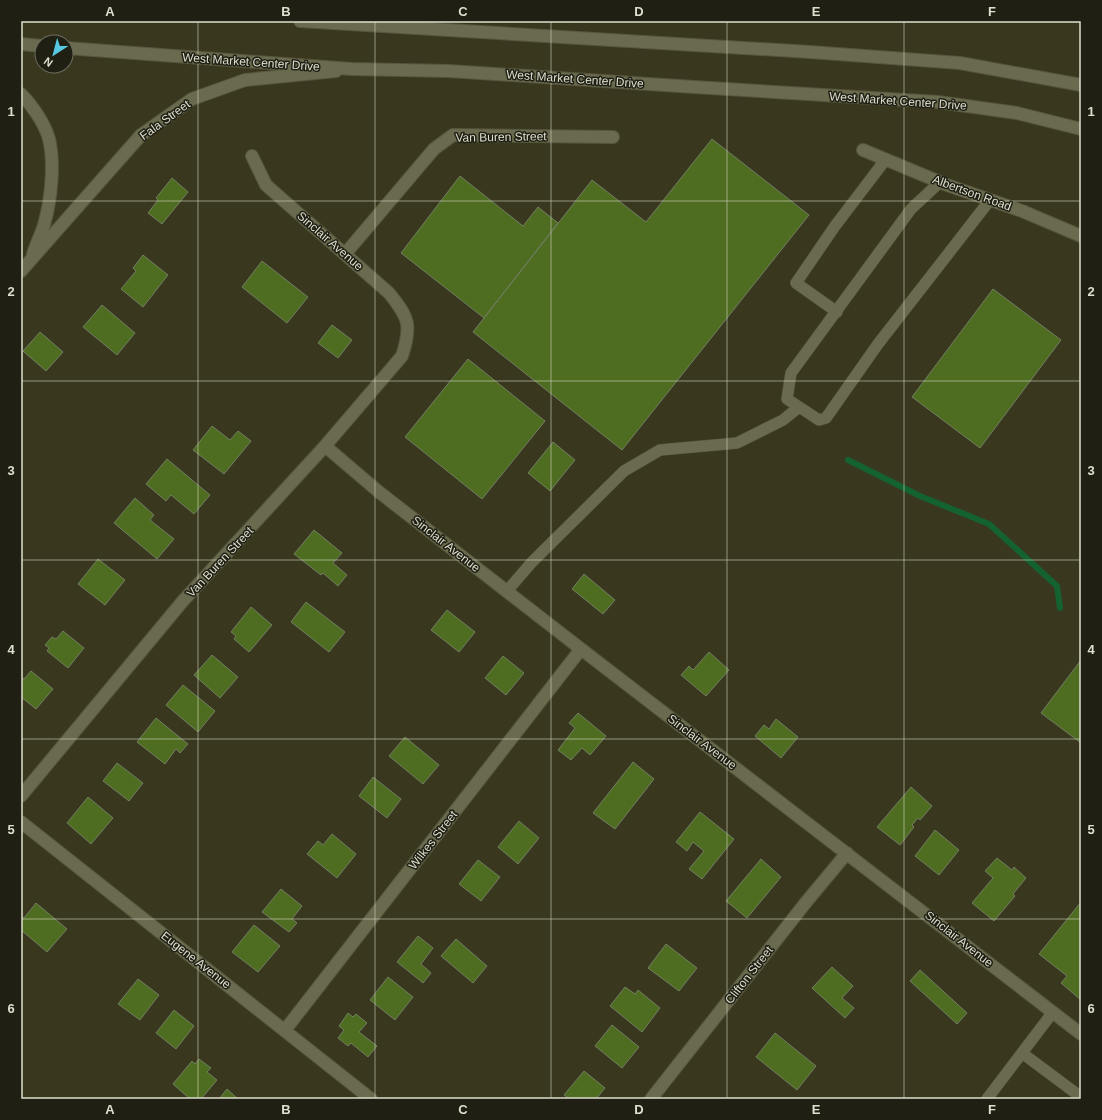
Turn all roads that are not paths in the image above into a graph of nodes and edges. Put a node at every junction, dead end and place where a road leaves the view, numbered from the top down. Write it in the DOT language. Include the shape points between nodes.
graph roads {
  1 [pos="300,21"];
  2 [pos="336,21"];
  3 [pos="351,24"];
  4 [pos="21,44"];
  5 [pos="34,45"];
  6 [pos="74,49"];
  7 [pos="352,69"];
  8 [pos="1081,85"];
  9 [pos="21,94"];
  10 [pos="1081,129"];
  11 [pos="613,137"];
  12 [pos="863,150"];
  13 [pos="252,156"];
  14 [pos="886,159"];
  15 [pos="940,182"];
  16 [pos="990,200"];
  17 [pos="1081,236"];
  18 [pos="345,254"];
  19 [pos="30,262"];
  20 [pos="21,271"];
  21 [pos="837,312"];
  22 [pos="408,324"];
  23 [pos="799,407"];
  24 [pos="325,446"];
  25 [pos="507,591"];
  26 [pos="581,649"];
  27 [pos="21,796"];
  28 [pos="21,822"];
  29 [pos="847,853"];
  30 [pos="1053,1012"];
  31 [pos="285,1030"];
  32 [pos="1081,1034"];
  33 [pos="1022,1053"];
  34 [pos="1081,1097"];
  35 [pos="371,1099"];
  36 [pos="651,1099"];
  37 [pos="987,1099"];
  1 -- 3 [label="street"];
  2 -- 3 [label="street"];
  3 -- 8 [label="street" via="810,52 960,64"];
  4 -- 5 [label="street"];
  6 -- 7 [label="street, West Market Center Drive"];
  7 -- 10 [label="street, West Market Center Drive" via="449,71 938,102 1017,113"];
  7 -- 19 [label="street, Fala Street" via="245,80 192,99 141,135"];
  9 -- 19 [label="street, Fala Street" via="37,114 48,138 51,158 49,202 44,226"];
  11 -- 18 [label="street, Van Buren Street" via="453,135 434,149"];
  12 -- 14 [label="street, Albertson Road"];
  13 -- 18 [label="street, Sinclair Avenue" via="266,185"];
  14 -- 15 [label="street, Albertson Road"];
  14 -- 21 [label="lane" via="796,283"];
  15 -- 16 [label="street, Albertson Road"];
  15 -- 21 [label="lane" via="911,208"];
  16 -- 17 [label="street, Albertson Road"];
  16 -- 23 [label="lane" via="869,356 826,418 819,420"];
  18 -- 22 [label="street, Sinclair Avenue" via="389,293 402,309"];
  19 -- 20 [label="street, Fala Street"];
  21 -- 23 [label="lane" via="791,373 787,399"];
  22 -- 24 [label="street, Van Buren Street" via="402,356"];
  23 -- 25 [label="lane" via="783,420 737,443 660,450 624,471 532,562"];
  24 -- 25 [label="street, Sinclair Avenue" via="379,492"];
  24 -- 27 [label="street, Van Buren Street" via="182,602"];
  25 -- 26 [label="street, Sinclair Avenue"];
  26 -- 29 [label="street, Sinclair Avenue"];
  26 -- 31 [label="street, Wilkes Street"];
  28 -- 31 [label="street, Eugene Avenue"];
  29 -- 30 [label="street, Sinclair Avenue"];
  29 -- 36 [label="street, Clifton Street"];
  30 -- 32 [label="street, Sinclair Avenue"];
  30 -- 33 [label="lane"];
  31 -- 35 [label="street, Eugene Avenue"];
  33 -- 34 [label="lane"];
  33 -- 37 [label="lane"];
}
